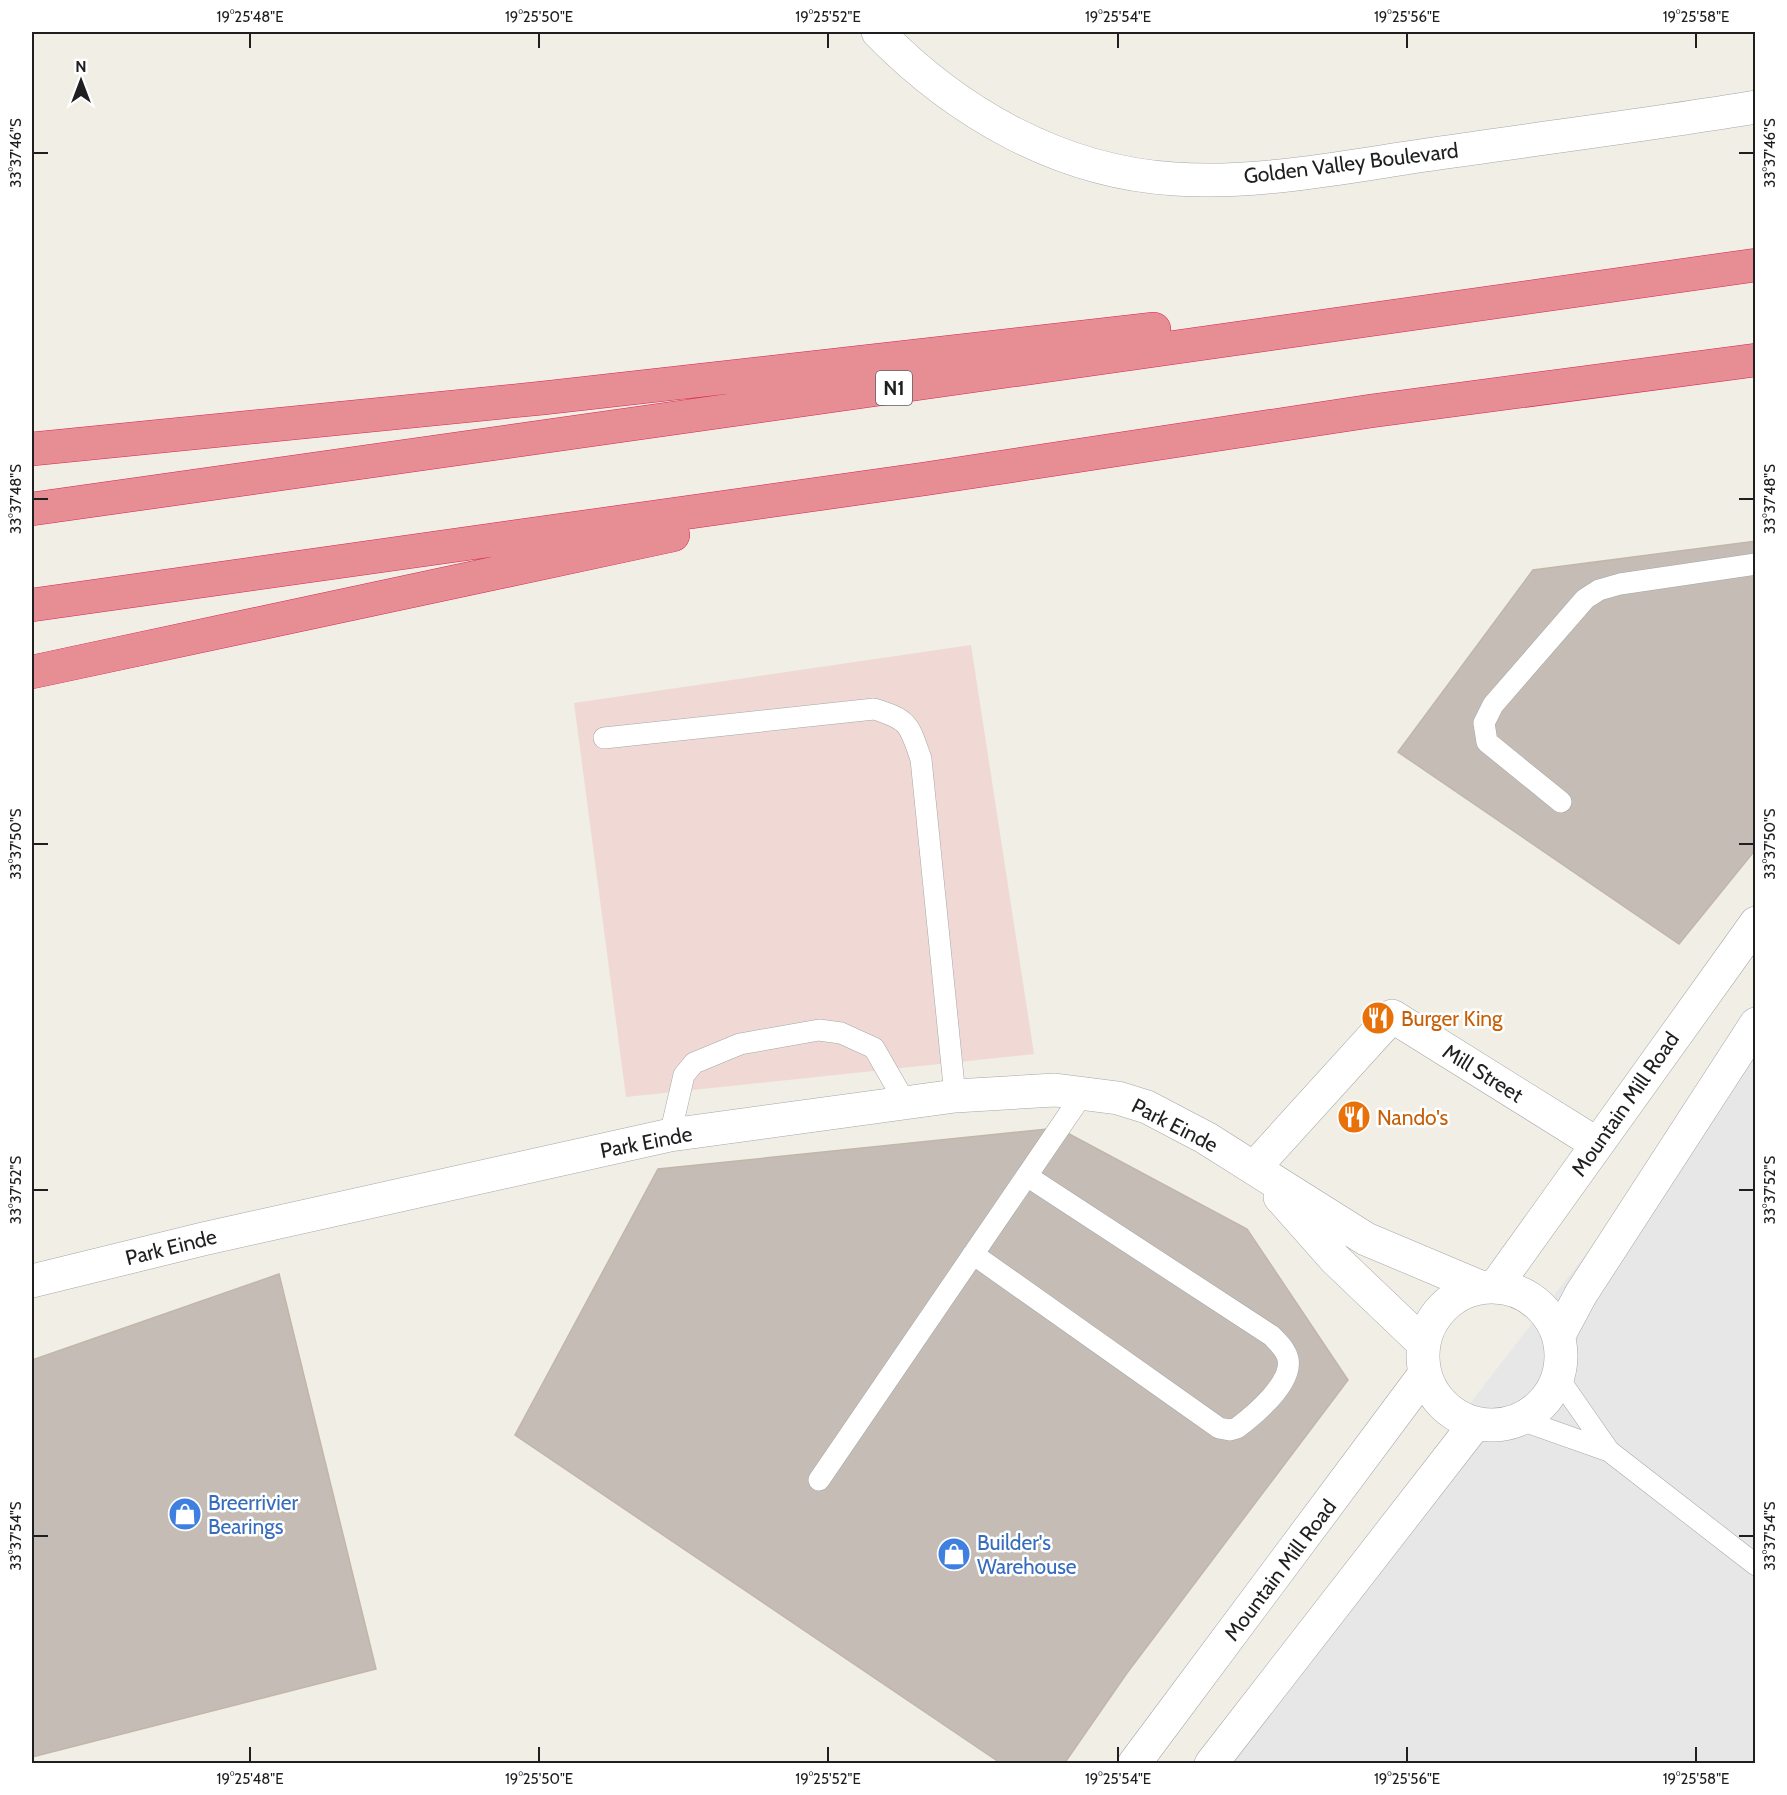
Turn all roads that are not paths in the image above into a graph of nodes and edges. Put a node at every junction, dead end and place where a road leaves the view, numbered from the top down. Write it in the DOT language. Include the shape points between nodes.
graph roads {
  1 [pos="878,32"];
  2 [pos="1755,107"];
  3 [pos="1755,255"];
  4 [pos="1755,265"];
  5 [pos="1755,360"];
  6 [pos="32,449"];
  7 [pos="924,479"];
  8 [pos="32,509"];
  9 [pos="1755,564"];
  10 [pos="32,605"];
  11 [pos="32,672"];
  12 [pos="604,738"];
  13 [pos="1561,802"];
  14 [pos="1755,923"];
  15 [pos="1755,1024"];
  16 [pos="1084,1092"];
  17 [pos="955,1096"];
  18 [pos="905,1102"];
  19 [pos="670,1135"];
  20 [pos="1597,1144"];
  21 [pos="1254,1168"];
  22 [pos="1027,1176"];
  23 [pos="973,1254"];
  24 [pos="32,1281"];
  25 [pos="1487,1287"];
  26 [pos="1559,1335"];
  27 [pos="1424,1359"];
  28 [pos="1559,1379"];
  29 [pos="1521,1420"];
  30 [pos="1475,1424"];
  31 [pos="1609,1451"];
  32 [pos="819,1480"];
  33 [pos="1755,1565"];
  34 [pos="1134,1764"];
  35 [pos="1211,1764"];
  1 -- 2 [label="street, Golden Valley Boulevard" via="931,82 983,119 1031,143 1109,170 1175,179 1271,177"];
  3 -- 6 [label="highway" via="626,389"];
  4 -- 8 [label="highway, N1"];
  5 -- 7 [label="highway" via="1371,411"];
  7 -- 10 [label="highway"];
  7 -- 11 [label="highway"];
  9 -- 13 [label="lane" via="1599,590 1585,599 1493,705 1484,723 1487,742"];
  12 -- 17 [label="lane" via="874,709 900,716 911,729 921,759"];
  14 -- 20 [label="street, Mountain Mill Road"];
  15 -- 26 [label="street" via="1581,1294"];
  16 -- 17 [label="street, Park Einde"];
  16 -- 21 [label="street, Park Einde" via="1147,1107"];
  16 -- 22 [label="lane"];
  17 -- 18 [label="street, Park Einde"];
  18 -- 19 [label="street, Park Einde"];
  18 -- 19 [label="lane" via="874,1048 841,1033 819,1030 740,1044 694,1063 684,1075"];
  19 -- 24 [label="street, Park Einde"];
  20 -- 21 [label="street, Mill Street" via="1392,1016"];
  20 -- 25 [label="street, Mountain Mill Road"];
  21 -- 25 [label="street, Park Einde" via="1366,1239"];
  21 -- 27 [label="street, Park Einde"];
  22 -- 23 [label="lane"];
  22 -- 23 [label="lane" via="1272,1336 1288,1359 1284,1380 1237,1428 1219,1428"];
  23 -- 32 [label="lane"];
  25 -- 26 [label="street" via="1516,1290 1535,1301"];
  25 -- 27 [label="street" via="1460,1294 1443,1306 1430,1323"];
  26 -- 28 [label="street"];
  27 -- 30 [label="street" via="1431,1390 1442,1405"];
  27 -- 34 [label="street, Mountain Mill Road"];
  28 -- 29 [label="street" via="1550,1395"];
  28 -- 31 [label="lane"];
  29 -- 30 [label="street"];
  29 -- 31 [label="lane"];
  30 -- 35 [label="street"];
  31 -- 33 [label="lane"];
}
